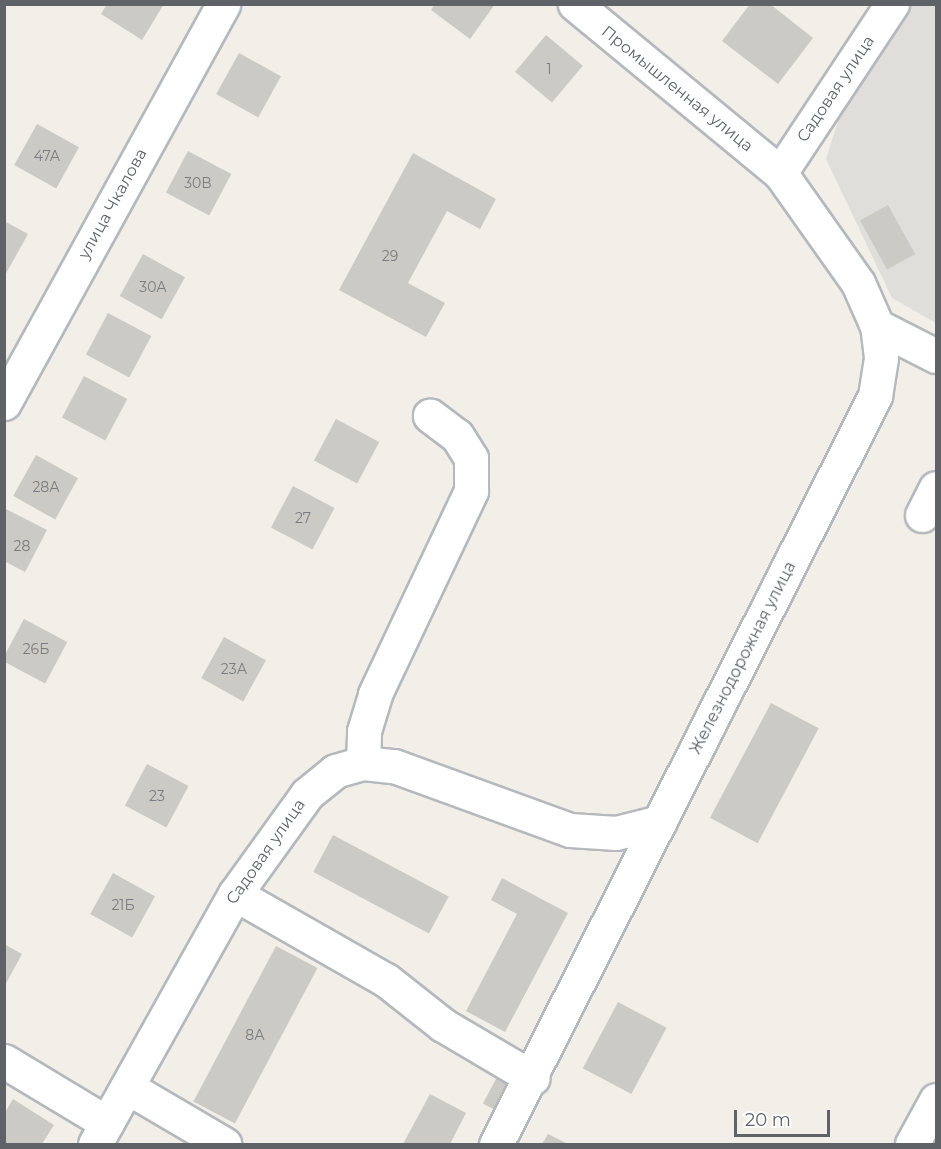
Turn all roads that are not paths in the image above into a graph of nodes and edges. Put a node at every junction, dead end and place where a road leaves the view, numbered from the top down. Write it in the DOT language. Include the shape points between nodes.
graph roads {
  1 [pos="224,4"];
  2 [pos="575,4"];
  3 [pos="892,4"];
  4 [pos="780,173"];
  5 [pos="877,326"];
  6 [pos="936,356"];
  7 [pos="4,403"];
  8 [pos="430,416"];
  9 [pos="363,763"];
  10 [pos="660,822"];
  11 [pos="235,894"];
  12 [pos="4,1061"];
  13 [pos="533,1078"];
  14 [pos="127,1088"];
  15 [pos="936,1100"];
  16 [pos="101,1134"];
  17 [pos="224,1144"];
  18 [pos="496,1144"];
  19 [pos="912,1144"];
  1 -- 7 [label="street, улица Чкалова"];
  2 -- 4 [label="street, Промышленная улица"];
  3 -- 4 [label="street, Садовая улица"];
  4 -- 5 [label="street, Железнодорожная улица" via="858,283"];
  5 -- 6 [label="street"];
  5 -- 10 [label="street, Железнодорожная улица" via="881,357 875,396"];
  8 -- 9 [label="street" via="457,436 471,458 471,491 375,694 364,731"];
  9 -- 10 [label="street, Садовая улица" via="394,766 570,830 616,833"];
  9 -- 11 [label="street, Садовая улица" via="335,771 307,794"];
  10 -- 13 [label="street, Железнодорожная улица"];
  11 -- 13 [label="street" via="386,980 443,1025"];
  11 -- 14 [label="street, Садовая улица"];
  12 -- 16 [label="street"];
  13 -- 18 [label="street, Железнодорожная улица"];
  14 -- 16 [label="street, Садовая улица"];
  14 -- 17 [label="street"];
  15 -- 19 [label="street"];
}
